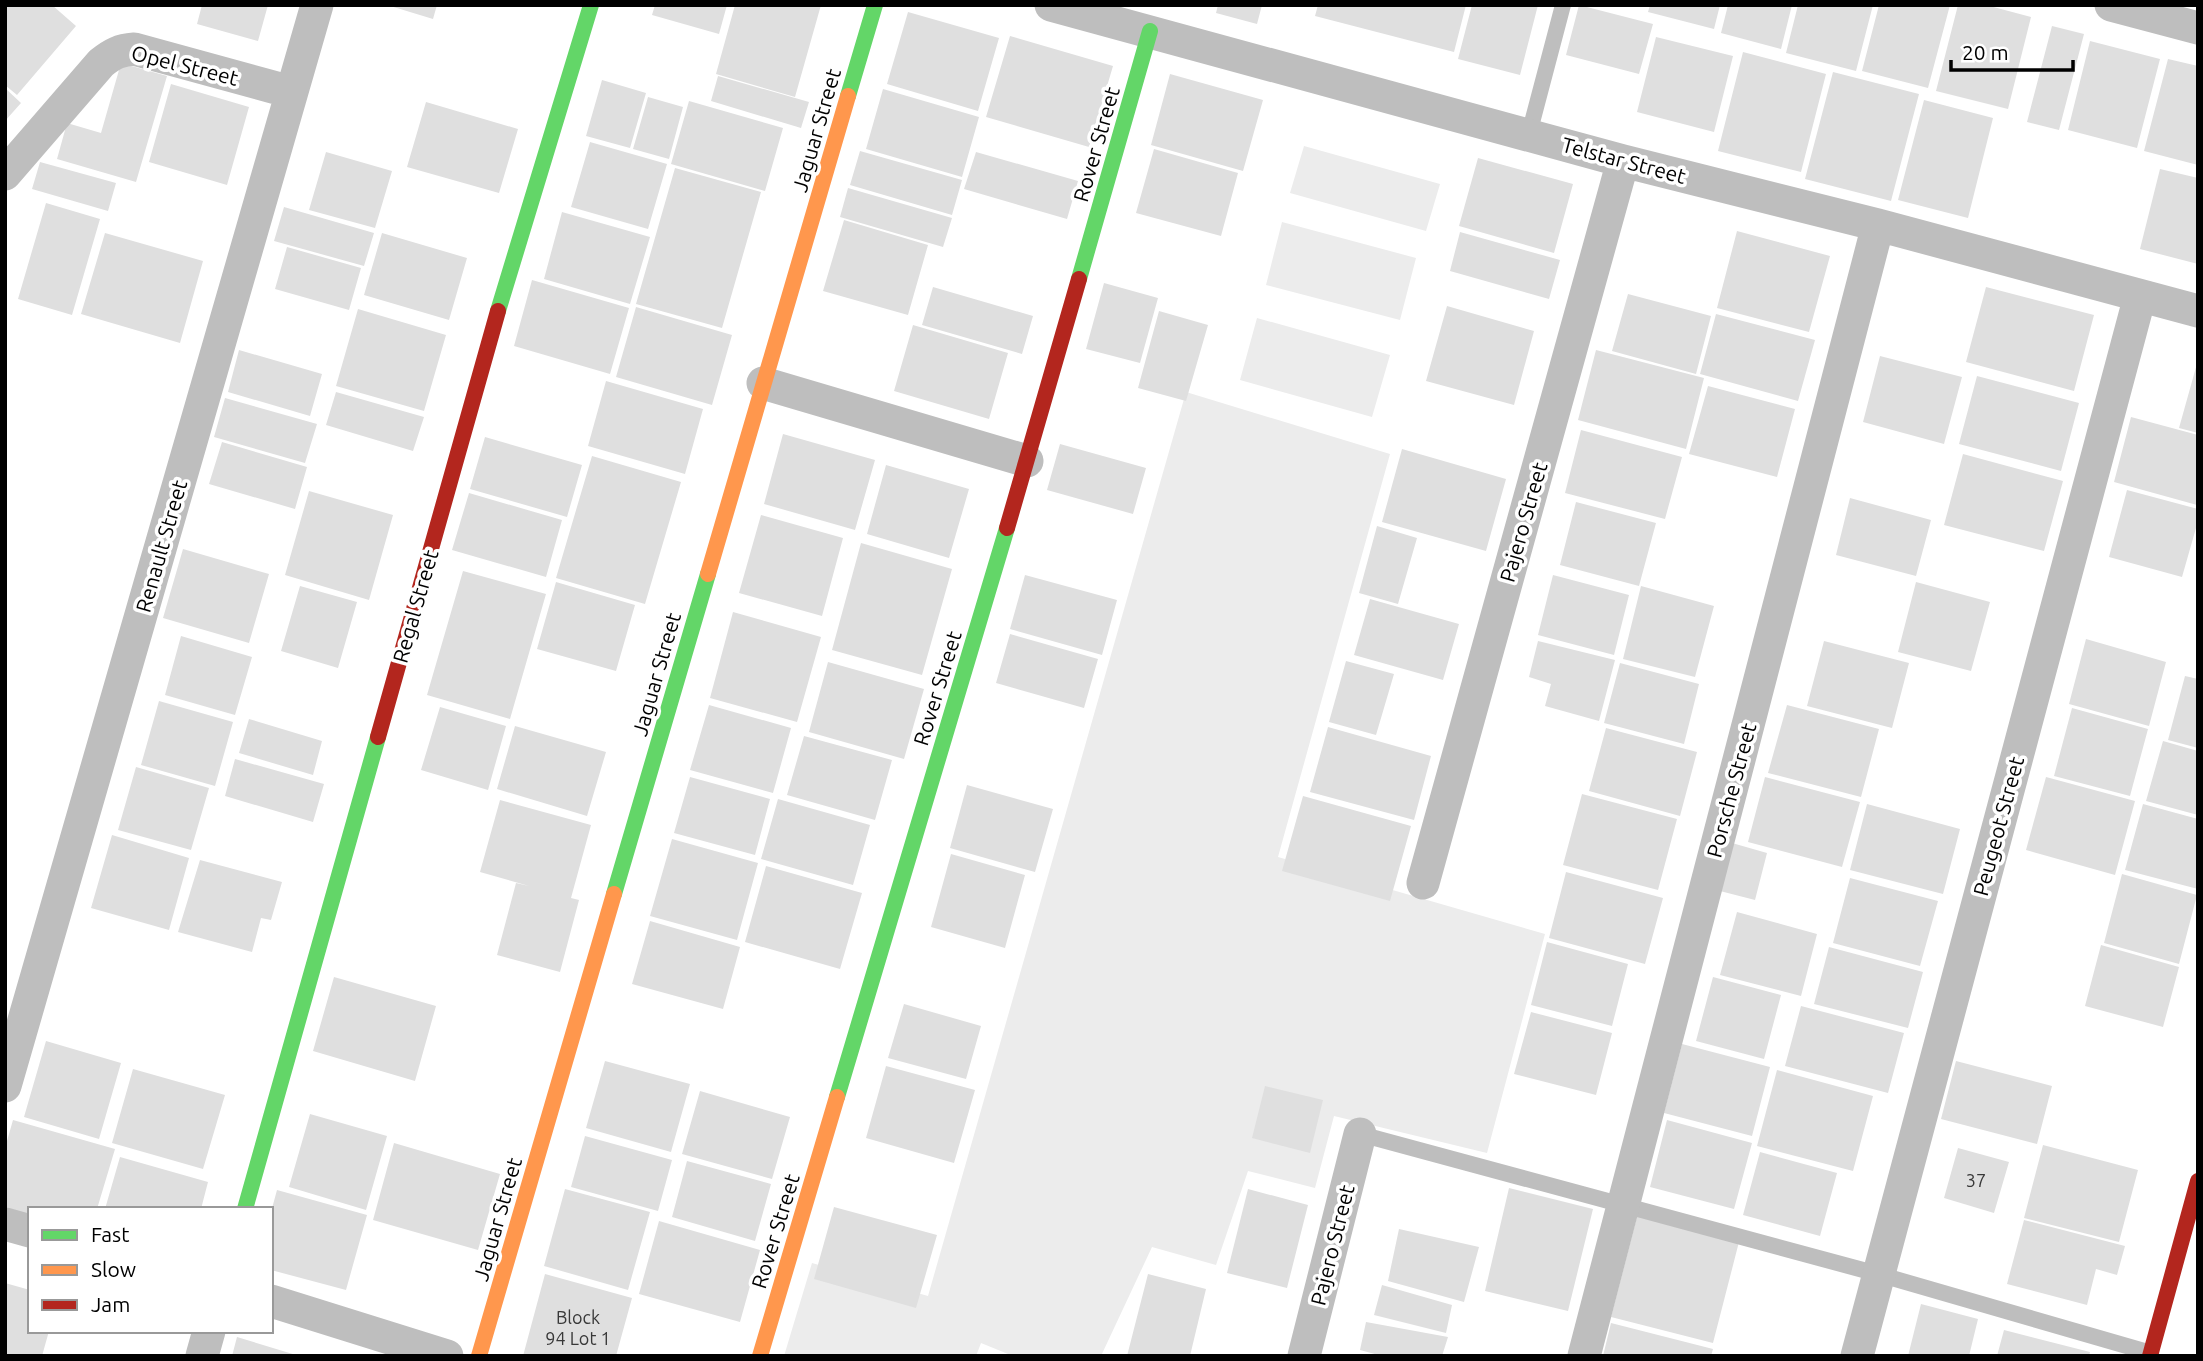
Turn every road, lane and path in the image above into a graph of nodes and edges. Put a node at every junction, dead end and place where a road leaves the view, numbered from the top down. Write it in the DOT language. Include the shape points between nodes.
graph roads {
  1 [pos="317,5"];
  2 [pos="591,5"];
  3 [pos="875,5"];
  4 [pos="1051,5"];
  5 [pos="1563,5"];
  6 [pos="2111,5"];
  7 [pos="2198,28"];
  8 [pos="1150,31"];
  9 [pos="291,92"];
  10 [pos="1528,134"];
  11 [pos="1623,161"];
  12 [pos="5,174"];
  13 [pos="1878,225"];
  14 [pos="2140,296"];
  15 [pos="2198,311"];
  16 [pos="763,383"];
  17 [pos="1027,461"];
  18 [pos="1423,883"];
  19 [pos="5,1086"];
  20 [pos="1360,1134"];
  21 [pos="2198,1181"];
  22 [pos="1623,1205"];
  23 [pos="246,1207"];
  24 [pos="5,1224"];
  25 [pos="28,1230"];
  26 [pos="1878,1274"];
  27 [pos="273,1302"];
  28 [pos="208,1333"];
  29 [pos="2151,1354"];
  30 [pos="202,1356"];
  31 [pos="447,1356"];
  32 [pos="479,1356"];
  33 [pos="760,1356"];
  34 [pos="1304,1356"];
  35 [pos="1584,1356"];
  36 [pos="1857,1356"];
  1 -- 9 [label="street, Renault Street"];
  2 -- 23 [label="street, Regal Street" via="514,252"];
  3 -- 16 [label="street, Jaguar Street"];
  4 -- 8 [label="street, Telstar Street"];
  5 -- 10 [label="lane"];
  6 -- 7 [label="street"];
  8 -- 10 [label="street, Telstar Street"];
  8 -- 17 [label="street, Rover Street"];
  9 -- 12 [label="street, Opel Street" via="134,49 122,50 101,64"];
  9 -- 19 [label="street, Renault Street"];
  10 -- 11 [label="street, Telstar Street"];
  11 -- 13 [label="street, Telstar Street"];
  11 -- 18 [label="street, Pajero Street"];
  13 -- 14 [label="street, Telstar Street"];
  13 -- 22 [label="street, Porsche Street"];
  14 -- 15 [label="street, Telstar Street"];
  14 -- 26 [label="street, Peugeot Street"];
  16 -- 17 [label="street"];
  16 -- 32 [label="street, Jaguar Street"];
  17 -- 33 [label="street, Rover Street"];
  20 -- 22 [label="lane"];
  20 -- 34 [label="street, Pajero Street"];
  21 -- 29 [label="street"];
  22 -- 26 [label="lane"];
  22 -- 35 [label="street, Porsche Street"];
  24 -- 25 [label="street"];
  26 -- 29 [label="lane"];
  26 -- 36 [label="street, Peugeot Street"];
  27 -- 31 [label="street"];
  28 -- 30 [label="street"];
}
